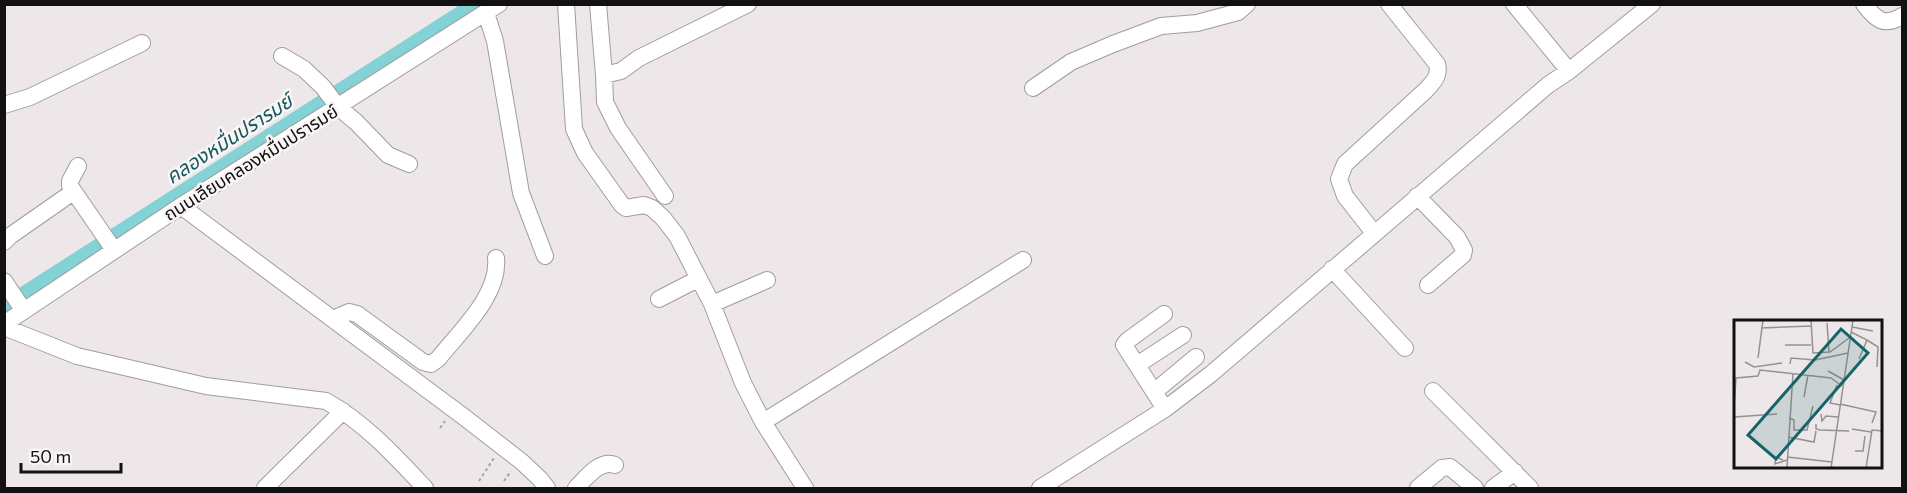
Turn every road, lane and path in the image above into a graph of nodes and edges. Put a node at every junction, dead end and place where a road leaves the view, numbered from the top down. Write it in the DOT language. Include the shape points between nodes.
graph roads {
  1 [pos="566,4"];
  2 [pos="598,4"];
  3 [pos="748,4"];
  4 [pos="1247,4"];
  5 [pos="1389,4"];
  6 [pos="1514,4"];
  7 [pos="1652,4"];
  8 [pos="1864,4"];
  9 [pos="493,9"];
  10 [pos="1902,16"];
  11 [pos="142,43"];
  12 [pos="282,57"];
  13 [pos="1569,71"];
  14 [pos="604,75"];
  15 [pos="1033,88"];
  16 [pos="4,105"];
  17 [pos="338,107"];
  18 [pos="409,164"];
  19 [pos="78,166"];
  20 [pos="73,192"];
  21 [pos="665,196"];
  22 [pos="1417,196"];
  23 [pos="181,206"];
  24 [pos="1374,233"];
  25 [pos="4,242"];
  26 [pos="109,243"];
  27 [pos="545,256"];
  28 [pos="496,258"];
  29 [pos="1023,260"];
  30 [pos="1332,269"];
  31 [pos="699,279"];
  32 [pos="767,280"];
  33 [pos="1428,285"];
  34 [pos="15,297"];
  35 [pos="659,300"];
  36 [pos="712,304"];
  37 [pos="1164,314"];
  38 [pos="333,319"];
  39 [pos="4,325"];
  40 [pos="1183,335"];
  41 [pos="1405,348"];
  42 [pos="1196,357"];
  43 [pos="1137,365"];
  44 [pos="1432,391"];
  45 [pos="1154,392"];
  46 [pos="1165,409"];
  47 [pos="343,411"];
  48 [pos="763,422"];
  49 [pos="502,446"];
  50 [pos="615,465"];
  51 [pos="1515,472"];
  52 [pos="479,480"];
  53 [pos="265,489"];
  54 [pos="424,489"];
  55 [pos="547,489"];
  56 [pos="576,489"];
  57 [pos="805,489"];
  58 [pos="1040,489"];
  59 [pos="1418,489"];
  60 [pos="1475,489"];
  61 [pos="1493,489"];
  62 [pos="1530,489"];
  1 -- 31 [label="street" via="570,99 574,129 585,153 622,206 647,205 663,218"];
  2 -- 14 [label="street"];
  3 -- 14 [label="street" via="639,58 621,71"];
  4 -- 15 [label="street" via="1238,12 1197,23 1161,26 1113,44 1071,62"];
  5 -- 24 [label="street" via="1437,64 1439,72 1345,164 1340,179 1345,196"];
  6 -- 13 [label="street"];
  7 -- 13 [label="street"];
  8 -- 10 [label="street" via="1886,22"];
  9 -- 17 [label="street, ถนนเลียบคลองหมื่นปรารมย์"];
  9 -- 27 [label="street" via="521,193"];
  11 -- 16 [label="street" via="30,98"];
  12 -- 17 [label="street" via="304,69"];
  13 -- 22 [label="street"];
  14 -- 21 [label="street" via="605,102 618,128"];
  17 -- 18 [label="street" via="388,155"];
  17 -- 23 [label="street, ถนนเลียบคลองหมื่นปรารมย์"];
  19 -- 20 [label="street" via="70,181"];
  20 -- 25 [label="street"];
  20 -- 26 [label="street"];
  22 -- 24 [label="street"];
  22 -- 33 [label="street" via="1457,237 1464,250"];
  23 -- 26 [label="street, ถนนเลียบคลองหมื่นปรารมย์"];
  23 -- 38 [label="street"];
  24 -- 30 [label="street"];
  26 -- 34 [label="street, ถนนเลียบคลองหมื่นปรารมย์"];
  28 -- 38 [label="street" via="497,270 486,298 431,364 357,314 349,312"];
  29 -- 48 [label="street"];
  30 -- 41 [label="street"];
  30 -- 46 [label="street"];
  31 -- 35 [label="street"];
  31 -- 36 [label="street"];
  32 -- 36 [label="street"];
  34 -- 39 [label="street, ถนนเลียบคลองหมื่นปรารมย์"];
  36 -- 48 [label="street"];
  37 -- 43 [label="street" via="1125,343"];
  38 -- 49 [label="street"];
  39 -- 47 [label="street" via="77,356 206,386 326,401"];
  40 -- 43 [label="street"];
  42 -- 45 [label="street"];
  43 -- 45 [label="street"];
  44 -- 51 [label="street"];
  45 -- 46 [label="street"];
  46 -- 58 [label="street"];
  47 -- 53 [label="street"];
  47 -- 54 [label="street" via="392,453"];
  48 -- 57 [label="street"];
  49 -- 52 [label="path"];
  49 -- 55 [label="street"];
  50 -- 56 [label="street" via="602,464"];
  51 -- 61 [label="street"];
  51 -- 62 [label="street"];
  59 -- 60 [label="street" via="1442,468 1450,467"];
}
